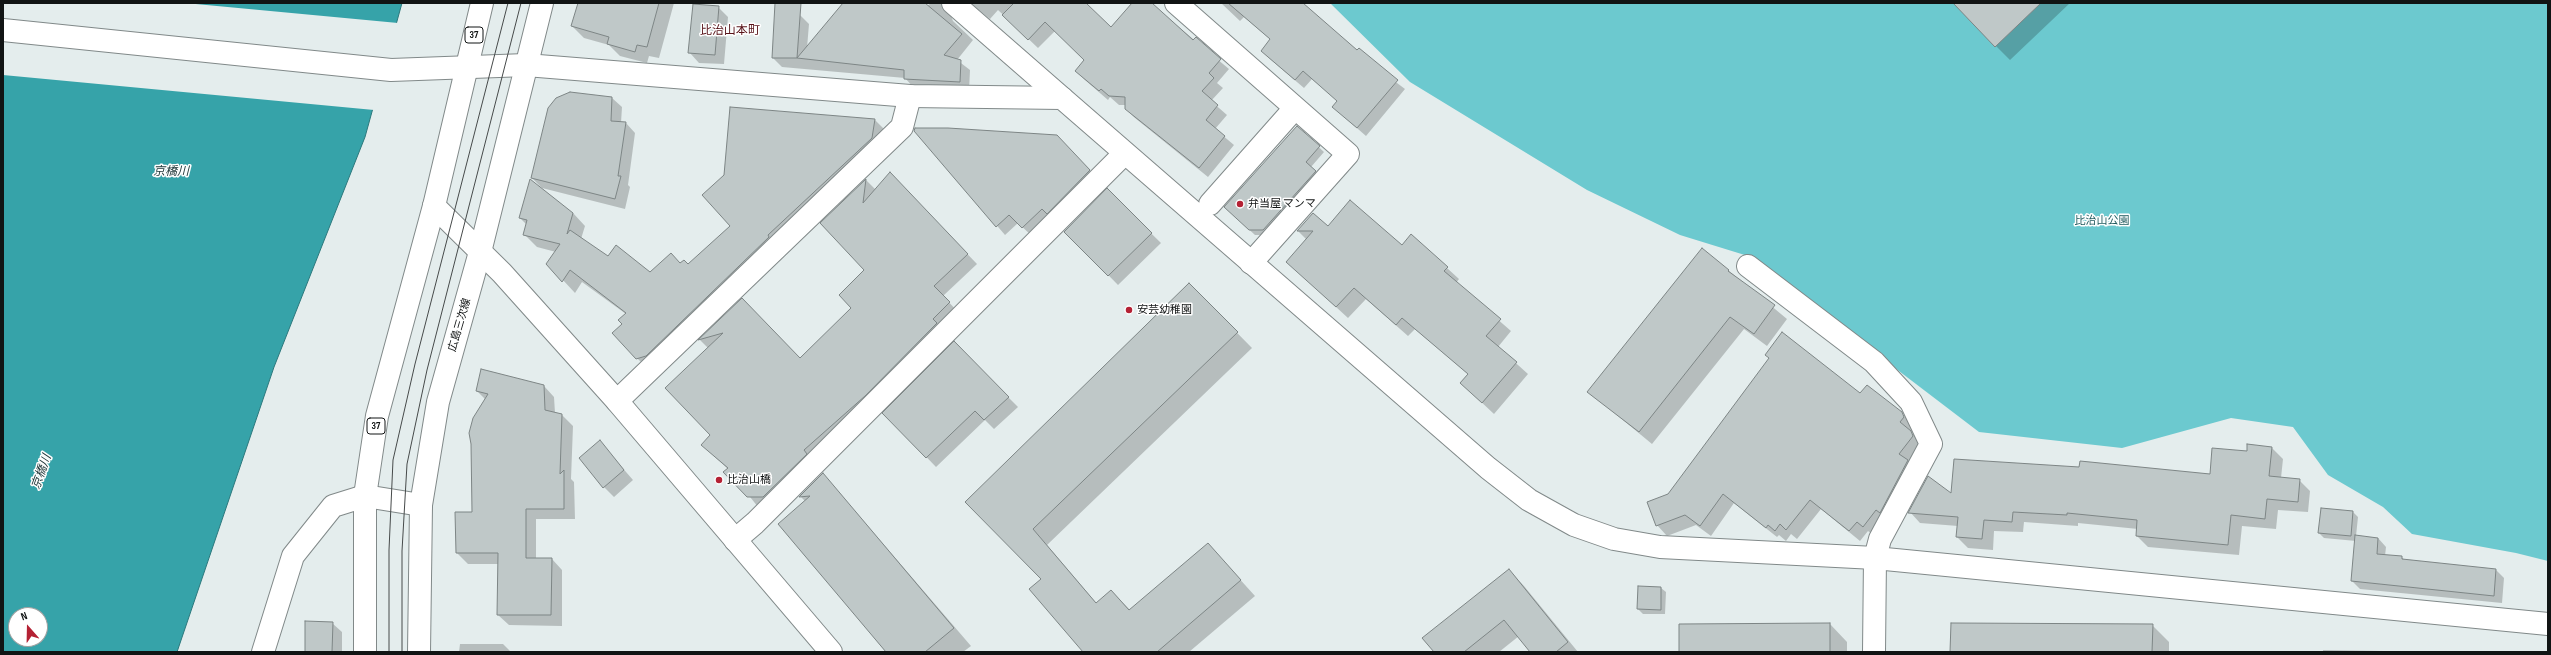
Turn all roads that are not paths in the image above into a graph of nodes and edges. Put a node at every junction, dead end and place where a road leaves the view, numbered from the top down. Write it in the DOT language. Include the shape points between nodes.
graph roads {
  1 [pos="482,3"];
  2 [pos="542,3"];
  3 [pos="953,3"];
  4 [pos="1176,3"];
  5 [pos="3,30"];
  6 [pos="526,65"];
  7 [pos="466,66"];
  8 [pos="910,96"];
  9 [pos="1062,98"];
  10 [pos="1295,108"];
  11 [pos="1124,154"];
  12 [pos="1210,204"];
  13 [pos="434,206"];
  14 [pos="480,252"];
  15 [pos="1251,263"];
  16 [pos="1748,266"];
  17 [pos="617,401"];
  18 [pos="365,496"];
  19 [pos="421,505"];
  20 [pos="735,540"];
  21 [pos="1874,558"];
  22 [pos="2548,624"];
  23 [pos="263,652"];
  24 [pos="365,652"];
  25 [pos="419,652"];
  26 [pos="831,652"];
  27 [pos="1874,652"];
  1 -- 7 [label="street, 37"];
  2 -- 6 [label="street, 広島三次線"];
  3 -- 9 [label="street"];
  4 -- 10 [label="street"];
  5 -- 7 [label="street" via="391,70"];
  6 -- 7 [label="street"];
  6 -- 8 [label="street"];
  6 -- 14 [label="street, 広島三次線"];
  7 -- 13 [label="street, 37"];
  8 -- 9 [label="street"];
  8 -- 17 [label="street" via="902,127"];
  9 -- 11 [label="street"];
  10 -- 12 [label="street"];
  10 -- 15 [label="street" via="1348,154"];
  11 -- 15 [label="street"];
  11 -- 20 [label="street" via="755,523"];
  13 -- 14 [label="street"];
  13 -- 18 [label="street, 37" via="377,416"];
  14 -- 17 [label="street"];
  14 -- 19 [label="street, 広島三次線" via="438,402"];
  15 -- 21 [label="street" via="1488,468 1529,500 1574,525 1614,539 1660,547"];
  16 -- 21 [label="street" via="1874,362 1911,402 1931,444 1880,539"];
  17 -- 20 [label="street"];
  18 -- 19 [label="street"];
  18 -- 23 [label="street" via="333,506 293,556"];
  18 -- 24 [label="street, 37"];
  19 -- 25 [label="street, 広島三次線"];
  20 -- 26 [label="street"];
  21 -- 22 [label="street"];
  21 -- 27 [label="street"];
}
